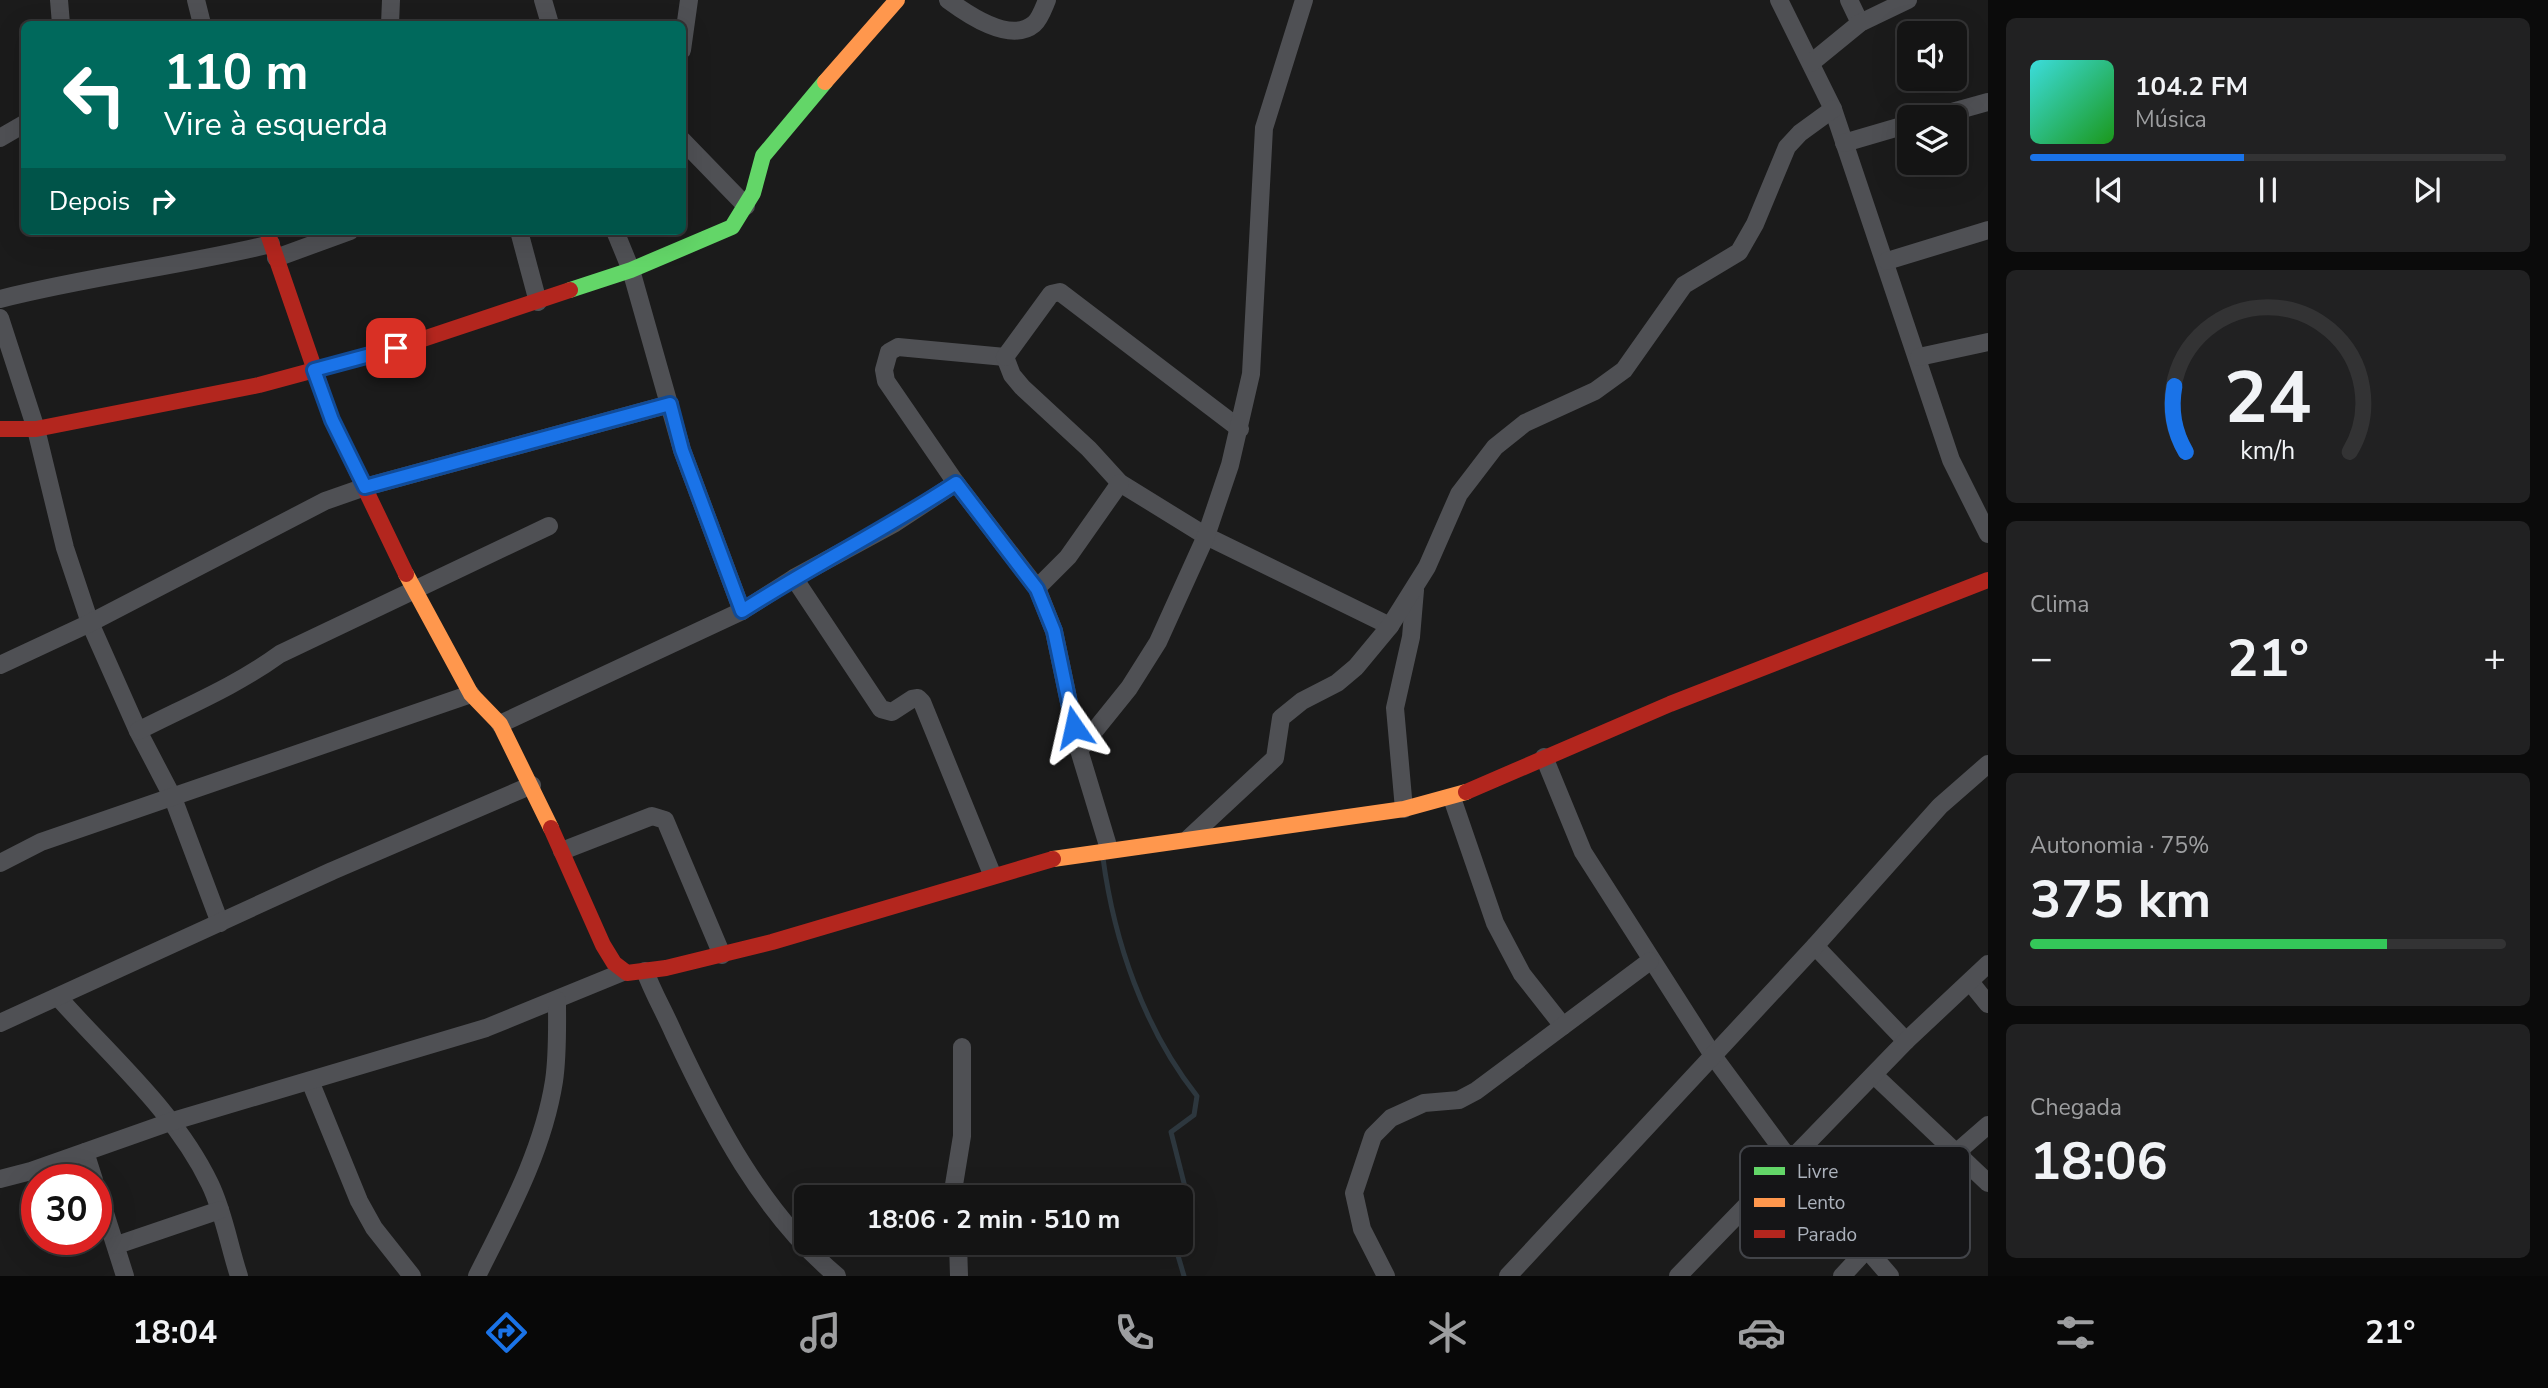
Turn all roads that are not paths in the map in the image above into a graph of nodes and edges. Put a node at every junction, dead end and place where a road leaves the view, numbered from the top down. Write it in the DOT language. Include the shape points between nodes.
graph roads {
  1 [pos="59,0"];
  2 [pos="196,0"];
  3 [pos="391,0"];
  4 [pos="543,0"];
  5 [pos="689,0"];
  6 [pos="897,0"];
  7 [pos="948,0"];
  8 [pos="1047,0"];
  9 [pos="1304,0"];
  10 [pos="1779,0"];
  11 [pos="1849,0"];
  12 [pos="1908,0"];
  13 [pos="61,21"];
  14 [pos="201,21"];
  15 [pos="390,21"];
  16 [pos="549,21"];
  17 [pos="686,21"];
  18 [pos="1860,23"];
  19 [pos="1811,63"];
  20 [pos="1988,102"];
  21 [pos="1967,108"];
  22 [pos="1833,110"];
  23 [pos="21,126"];
  24 [pos="1897,128"];
  25 [pos="0,138"];
  26 [pos="1844,143"];
  27 [pos="686,144"];
  28 [pos="746,206"];
  29 [pos="1988,230"];
  30 [pos="326,235"];
  31 [pos="520,235"];
  32 [pos="617,235"];
  33 [pos="271,244"];
  34 [pos="1886,261"];
  35 [pos="631,270"];
  36 [pos="0,299"];
  37 [pos="538,302"];
  38 [pos="0,318"];
  39 [pos="1988,342"];
  40 [pos="1004,357"];
  41 [pos="1919,357"];
  42 [pos="314,370"];
  43 [pos="670,404"];
  44 [pos="0,429"];
  45 [pos="36,429"];
  46 [pos="1240,429"];
  47 [pos="956,483"];
  48 [pos="1120,483"];
  49 [pos="365,487"];
  50 [pos="549,526"];
  51 [pos="1988,534"];
  52 [pos="1206,536"];
  53 [pos="794,578"];
  54 [pos="1988,580"];
  55 [pos="1415,586"];
  56 [pos="1037,589"];
  57 [pos="415,592"];
  58 [pos="742,611"];
  59 [pos="90,623"];
  60 [pos="1390,626"];
  61 [pos="0,665"];
  62 [pos="471,694"];
  63 [pos="500,724"];
  64 [pos="138,731"];
  65 [pos="1079,750"];
  66 [pos="1544,757"];
  67 [pos="1988,764"];
  68 [pos="532,785"];
  69 [pos="173,798"];
  70 [pos="1452,798"];
  71 [pos="1404,809"];
  72 [pos="1189,838"];
  73 [pos="1109,849"];
  74 [pos="562,851"];
  75 [pos="0,863"];
  76 [pos="992,874"];
  77 [pos="220,923"];
  78 [pos="1815,946"];
  79 [pos="722,955"];
  80 [pos="1650,961"];
  81 [pos="1988,964"];
  82 [pos="645,971"];
  83 [pos="623,972"];
  84 [pos="1970,983"];
  85 [pos="58,997"];
  86 [pos="557,1000"];
  87 [pos="1988,1004"];
  88 [pos="0,1023"];
  89 [pos="1563,1026"];
  90 [pos="1906,1041"];
  91 [pos="962,1047"];
  92 [pos="1714,1057"];
  93 [pos="1874,1075"];
  94 [pos="310,1081"];
  95 [pos="170,1122"];
  96 [pos="1988,1125"];
  97 [pos="1780,1146"];
  98 [pos="1804,1146"];
  99 [pos="1951,1146"];
  100 [pos="1964,1146"];
  101 [pos="85,1152"];
  102 [pos="89,1164"];
  103 [pos="1970,1165"];
  104 [pos="0,1179"];
  105 [pos="1988,1183"];
  106 [pos="952,1185"];
  107 [pos="220,1210"];
  108 [pos="1740,1212"];
  109 [pos="112,1231"];
  110 [pos="117,1245"];
  111 [pos="958,1255"];
  112 [pos="1859,1258"];
  113 [pos="1873,1258"];
  114 [pos="125,1276"];
  115 [pos="239,1276"];
  116 [pos="412,1276"];
  117 [pos="477,1276"];
  118 [pos="837,1276"];
  119 [pos="959,1276"];
  120 [pos="1386,1276"];
  121 [pos="1508,1276"];
  122 [pos="1678,1276"];
  123 [pos="1842,1276"];
  124 [pos="1890,1276"];
  1 -- 13 [label="street"];
  2 -- 14 [label="street"];
  3 -- 15 [label="street"];
  4 -- 16 [label="street"];
  5 -- 17 [label="street"];
  6 -- 28 [label="street" via="771,144"];
  7 -- 8 [label="street" via="989,24 1023,30 1035,23"];
  9 -- 46 [label="street" via="1264,128 1251,374"];
  10 -- 19 [label="street"];
  11 -- 18 [label="street"];
  12 -- 18 [label="street"];
  18 -- 19 [label="street"];
  19 -- 22 [label="street"];
  20 -- 21 [label="street"];
  22 -- 26 [label="street"];
  22 -- 55 [label="street" via="1800,132 1787,147 1739,252 1684,285 1624,370 1595,391 1525,424 1495,446 1459,495"];
  23 -- 25 [label="street"];
  24 -- 26 [label="street"];
  26 -- 34 [label="street"];
  27 -- 28 [label="street"];
  28 -- 35 [label="street" via="732,227"];
  29 -- 34 [label="street"];
  30 -- 33 [label="street"];
  31 -- 37 [label="street"];
  32 -- 35 [label="street"];
  33 -- 36 [label="street"];
  33 -- 42 [label="street"];
  34 -- 41 [label="street"];
  35 -- 37 [label="street"];
  35 -- 43 [label="street"];
  37 -- 42 [label="street"];
  38 -- 45 [label="street"];
  39 -- 41 [label="street"];
  40 -- 46 [label="street" via="1051,294 1060,292"];
  40 -- 47 [label="street" via="898,347 886,359 886,381"];
  40 -- 48 [label="street" via="1022,387"];
  41 -- 51 [label="street" via="1951,460"];
  42 -- 45 [label="street" via="166,406"];
  42 -- 49 [label="street"];
  43 -- 49 [label="street"];
  43 -- 58 [label="street" via="682,450"];
  44 -- 45 [label="street"];
  45 -- 59 [label="street" via="65,548"];
  46 -- 52 [label="street"];
  47 -- 53 [label="street" via="895,523"];
  47 -- 56 [label="street"];
  48 -- 52 [label="street"];
  48 -- 56 [label="street" via="1068,557"];
  49 -- 57 [label="street"];
  49 -- 59 [label="street" via="325,501"];
  50 -- 57 [label="street"];
  52 -- 60 [label="street"];
  52 -- 65 [label="street" via="1158,642 1129,688"];
  53 -- 58 [label="street"];
  53 -- 76 [label="street" via="881,709 892,712 912,699 922,702"];
  54 -- 66 [label="street"];
  55 -- 60 [label="street"];
  55 -- 71 [label="street" via="1411,638 1395,708"];
  56 -- 65 [label="street" via="1054,631"];
  57 -- 62 [label="street"];
  57 -- 64 [label="street" via="279,653 214,695"];
  58 -- 63 [label="street"];
  59 -- 61 [label="street"];
  59 -- 64 [label="street"];
  60 -- 72 [label="street" via="1337,683 1286,712 1279,725 1275,758"];
  62 -- 63 [label="street"];
  62 -- 69 [label="street"];
  63 -- 68 [label="street"];
  64 -- 69 [label="street"];
  65 -- 73 [label="street"];
  66 -- 70 [label="street"];
  66 -- 80 [label="street" via="1583,852"];
  67 -- 78 [label="street" via="1940,806"];
  68 -- 74 [label="street"];
  68 -- 77 [label="street"];
  69 -- 75 [label="street" via="41,842"];
  69 -- 77 [label="street"];
  70 -- 71 [label="street"];
  70 -- 89 [label="street" via="1495,923 1522,974"];
  71 -- 72 [label="street"];
  72 -- 73 [label="street"];
  73 -- 76 [label="street"];
  74 -- 79 [label="street" via="660,816"];
  74 -- 83 [label="street" via="603,945"];
  76 -- 79 [label="street" via="815,932"];
  77 -- 85 [label="street"];
  78 -- 90 [label="street"];
  78 -- 92 [label="street"];
  79 -- 82 [label="street"];
  80 -- 89 [label="street"];
  80 -- 92 [label="street"];
  81 -- 84 [label="street"];
  82 -- 83 [label="street"];
  82 -- 118 [label="street" via="722,1129 786,1225"];
  83 -- 86 [label="street"];
  84 -- 87 [label="street"];
  84 -- 90 [label="street"];
  85 -- 88 [label="street"];
  85 -- 95 [label="street"];
  86 -- 94 [label="street" via="486,1028"];
  86 -- 117 [label="street" via="557,1056 540,1135"];
  89 -- 120 [label="street" via="1476,1091 1459,1100 1424,1103 1391,1118 1373,1136 1354,1193 1362,1228"];
  90 -- 93 [label="street"];
  91 -- 106 [label="street" via="962,1136"];
  92 -- 97 [label="street"];
  92 -- 121 [label="street"];
  93 -- 98 [label="street"];
  93 -- 99 [label="street"];
  94 -- 95 [label="street"];
  94 -- 116 [label="street" via="359,1201"];
  95 -- 101 [label="street"];
  95 -- 107 [label="street" via="203,1171"];
  96 -- 100 [label="street"];
  101 -- 102 [label="street"];
  101 -- 104 [label="street"];
  103 -- 105 [label="street"];
  107 -- 110 [label="street"];
  107 -- 115 [label="street"];
  108 -- 122 [label="street"];
  109 -- 110 [label="street"];
  110 -- 114 [label="street"];
  111 -- 119 [label="street"];
  112 -- 123 [label="street"];
  113 -- 124 [label="street"];
}
